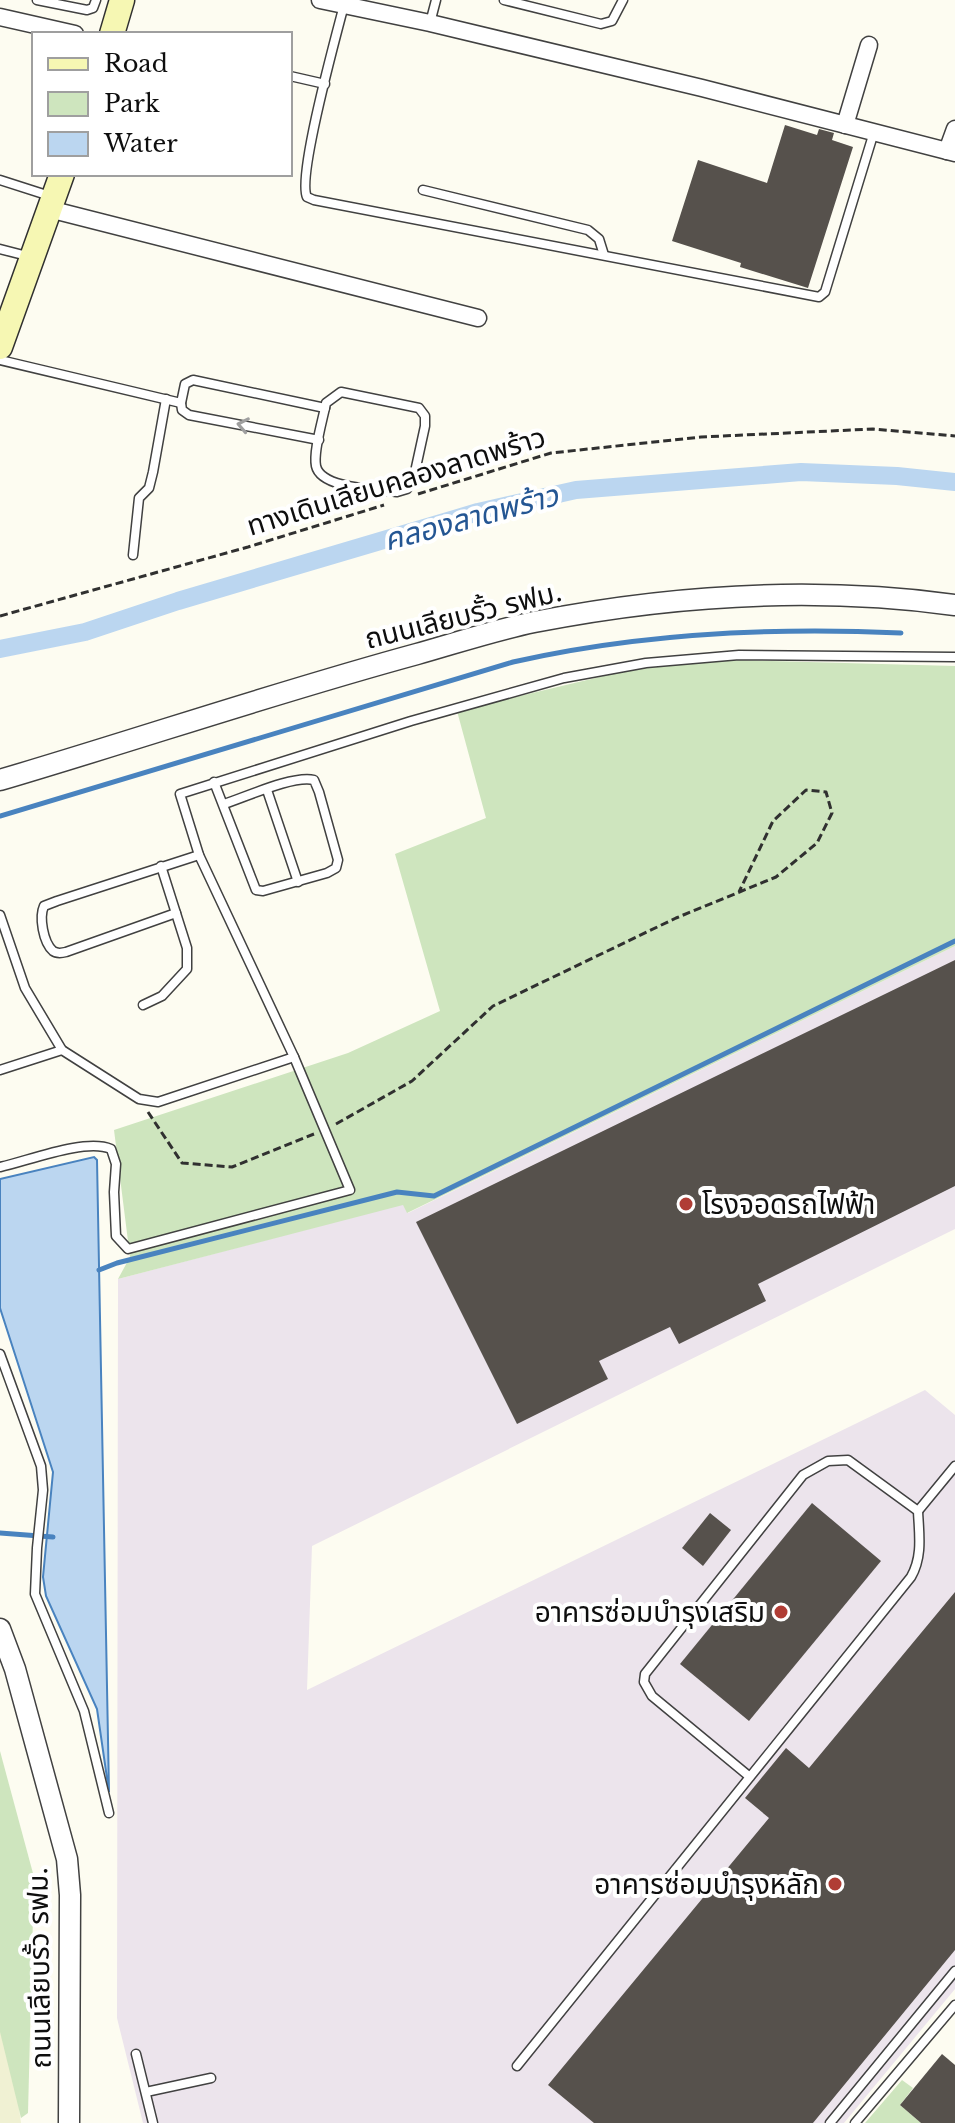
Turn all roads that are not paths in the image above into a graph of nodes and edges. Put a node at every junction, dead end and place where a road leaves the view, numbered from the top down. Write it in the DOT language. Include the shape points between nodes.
graph roads {
  1 [pos="37,0"];
  2 [pos="96,0"];
  3 [pos="122,0"];
  4 [pos="320,0"];
  5 [pos="436,0"];
  6 [pos="504,0"];
  7 [pos="623,0"];
  8 [pos="344,5"];
  9 [pos="0,17"];
  10 [pos="430,23"];
  11 [pos="66,32"];
  12 [pos="117,32"];
  13 [pos="869,45"];
  14 [pos="292,76"];
  15 [pos="325,84"];
  16 [pos="845,125"];
  17 [pos="955,129"];
  18 [pos="874,132"];
  19 [pos="951,152"];
  20 [pos="61,176"];
  21 [pos="0,180"];
  22 [pos="423,190"];
  23 [pos="51,203"];
  24 [pos="0,249"];
  25 [pos="604,255"];
  26 [pos="32,257"];
  27 [pos="478,318"];
  28 [pos="1,345"];
  29 [pos="166,399"];
  30 [pos="181,403"];
  31 [pos="325,408"];
  32 [pos="319,440"];
  33 [pos="133,555"];
  34 [pos="955,605"];
  35 [pos="955,657"];
  36 [pos="0,780"];
  37 [pos="214,782"];
  38 [pos="267,790"];
  39 [pos="224,804"];
  40 [pos="199,855"];
  41 [pos="161,866"];
  42 [pos="298,882"];
  43 [pos="176,913"];
  44 [pos="0,915"];
  45 [pos="143,1005"];
  46 [pos="62,1050"];
  47 [pos="294,1057"];
  48 [pos="0,1070"];
  49 [pos="0,1167"];
  50 [pos="0,1354"];
  51 [pos="954,1467"];
  52 [pos="918,1511"];
  53 [pos="0,1629"];
  54 [pos="750,1777"];
  55 [pos="109,1813"];
  56 [pos="955,1971"];
  57 [pos="955,2005"];
  58 [pos="136,2054"];
  59 [pos="517,2066"];
  60 [pos="211,2078"];
  61 [pos="146,2092"];
  62 [pos="69,2123"];
  63 [pos="153,2123"];
  64 [pos="830,2123"];
  65 [pos="855,2123"];
  1 -- 2 [label="lane" via="87,10"];
  3 -- 12 [label="main road"];
  4 -- 8 [label="street"];
  5 -- 10 [label="lane"];
  6 -- 7 [label="lane" via="601,24 612,21"];
  8 -- 10 [label="street"];
  8 -- 15 [label="lane"];
  9 -- 11 [label="street"];
  10 -- 16 [label="street"];
  13 -- 16 [label="street"];
  14 -- 15 [label="lane"];
  15 -- 25 [label="lane" via="308,163 307,197"];
  16 -- 18 [label="street"];
  17 -- 19 [label="street"];
  18 -- 19 [label="street"];
  18 -- 25 [label="lane" via="822,296"];
  20 -- 23 [label="main road"];
  21 -- 23 [label="lane"];
  22 -- 25 [label="lane" via="588,230 599,239"];
  23 -- 26 [label="main road"];
  23 -- 27 [label="street"];
  24 -- 26 [label="lane"];
  26 -- 28 [label="main road"];
  28 -- 29 [label="lane"];
  29 -- 30 [label="lane"];
  29 -- 33 [label="lane" via="149,488 139,498"];
  30 -- 31 [label="lane" via="186,383 193,380"];
  32 -- 30 [label="lane, one-way" via="189,415"];
  31 -- 32 [label="lane"];
  31 -- 32 [label="lane" via="341,392 419,408 425,426 413,481 397,492 332,483 315,464"];
  34 -- 36 [label="street, ถนนเลียบรั้ว รฟม." via="824,593 762,594 634,606 532,623 338,675"];
  35 -- 37 [label="lane" via="739,655 619,668 515,689"];
  37 -- 39 [label="lane"];
  37 -- 40 [label="lane" via="180,794"];
  38 -- 39 [label="lane"];
  38 -- 42 [label="lane"];
  38 -- 42 [label="lane" via="309,779 319,792 337,865"];
  39 -- 42 [label="lane" via="256,890"];
  40 -- 41 [label="lane"];
  40 -- 47 [label="lane"];
  41 -- 43 [label="lane"];
  41 -- 43 [label="lane" via="44,906 43,928 58,953"];
  43 -- 45 [label="lane" via="187,948 187,969 162,996"];
  44 -- 46 [label="lane" via="25,988"];
  46 -- 47 [label="lane" via="139,1099 158,1102"];
  46 -- 48 [label="lane"];
  47 -- 49 [label="lane" via="350,1190 128,1249 116,1236 116,1164 111,1149 86,1146"];
  50 -- 55 [label="lane" via="41,1466 35,1594 84,1711"];
  51 -- 52 [label="lane"];
  52 -- 54 [label="lane" via="920,1550 911,1577"];
  52 -- 54 [label="lane" via="848,1460 813,1468 796,1482 649,1665 647,1690"];
  53 -- 62 [label="street, ถนนเลียบรั้ว รฟม." via="67,1859"];
  54 -- 59 [label="lane"];
  56 -- 64 [label="lane"];
  57 -- 65 [label="lane"];
  58 -- 61 [label="lane"];
  60 -- 61 [label="lane"];
  61 -- 63 [label="lane"];
}
